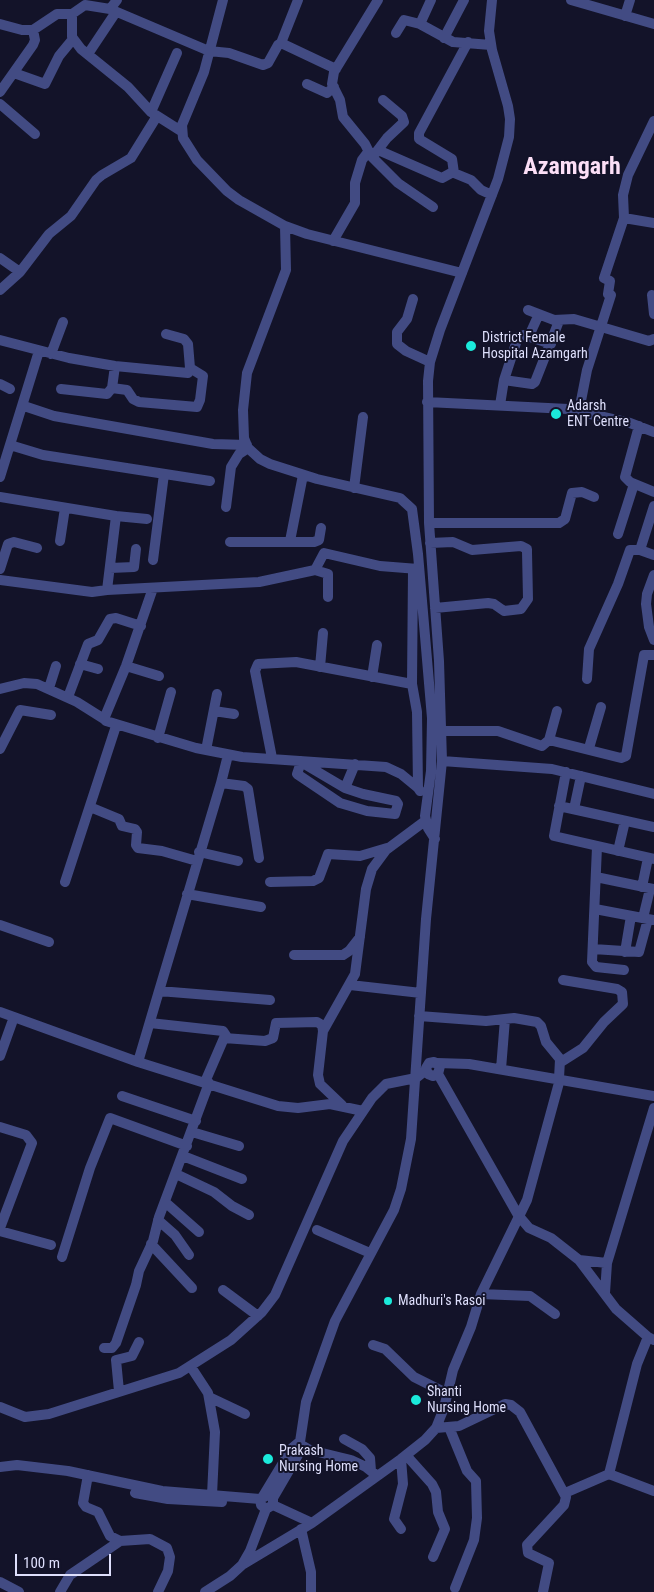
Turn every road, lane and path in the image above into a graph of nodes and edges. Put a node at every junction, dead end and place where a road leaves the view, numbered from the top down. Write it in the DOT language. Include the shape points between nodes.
graph roads {
  1 [pos="117,0"];
  2 [pos="211,0"];
  3 [pos="298,0"];
  4 [pos="378,0"];
  5 [pos="431,0"];
  6 [pos="464,0"];
  7 [pos="492,0"];
  8 [pos="570,0"];
  9 [pos="630,0"];
  10 [pos="222,3"];
  11 [pos="113,10"];
  12 [pos="72,14"];
  13 [pos="625,16"];
  14 [pos="0,24"];
  15 [pos="420,24"];
  16 [pos="654,24"];
  17 [pos="33,30"];
  18 [pos="396,33"];
  19 [pos="444,38"];
  20 [pos="73,39"];
  21 [pos="468,42"];
  22 [pos="281,43"];
  23 [pos="491,45"];
  24 [pos="209,51"];
  25 [pos="178,53"];
  26 [pos="88,54"];
  27 [pos="336,69"];
  28 [pos="14,72"];
  29 [pos="307,84"];
  30 [pos="334,87"];
  31 [pos="0,92"];
  32 [pos="383,100"];
  33 [pos="0,104"];
  34 [pos="154,114"];
  35 [pos="654,121"];
  36 [pos="181,131"];
  37 [pos="35,134"];
  38 [pos="373,153"];
  39 [pos="453,172"];
  40 [pos="492,195"];
  41 [pos="433,207"];
  42 [pos="624,218"];
  43 [pos="654,223"];
  44 [pos="286,226"];
  45 [pos="333,240"];
  46 [pos="0,258"];
  47 [pos="20,272"];
  48 [pos="462,273"];
  49 [pos="0,290"];
  50 [pos="652,295"];
  51 [pos="413,299"];
  52 [pos="528,310"];
  53 [pos="539,314"];
  54 [pos="654,314"];
  55 [pos="559,321"];
  56 [pos="63,322"];
  57 [pos="601,328"];
  58 [pos="166,334"];
  59 [pos="529,336"];
  60 [pos="654,339"];
  61 [pos="0,340"];
  62 [pos="551,344"];
  63 [pos="39,351"];
  64 [pos="52,354"];
  65 [pos="430,362"];
  66 [pos="115,366"];
  67 [pos="190,368"];
  68 [pos="504,380"];
  69 [pos="0,384"];
  70 [pos="112,388"];
  71 [pos="10,389"];
  72 [pos="61,389"];
  73 [pos="427,402"];
  74 [pos="500,405"];
  75 [pos="24,406"];
  76 [pos="579,411"];
  77 [pos="363,418"];
  78 [pos="639,426"];
  79 [pos="654,432"];
  80 [pos="10,445"];
  81 [pos="247,446"];
  82 [pos="164,474"];
  83 [pos="303,475"];
  84 [pos="0,477"];
  85 [pos="210,481"];
  86 [pos="634,484"];
  87 [pos="354,488"];
  88 [pos="654,492"];
  89 [pos="0,497"];
  90 [pos="594,497"];
  91 [pos="409,505"];
  92 [pos="428,505"];
  93 [pos="654,506"];
  94 [pos="226,507"];
  95 [pos="66,508"];
  96 [pos="116,516"];
  97 [pos="147,519"];
  98 [pos="429,523"];
  99 [pos="321,528"];
  100 [pos="618,534"];
  101 [pos="60,541"];
  102 [pos="290,541"];
  103 [pos="230,542"];
  104 [pos="430,544"];
  105 [pos="37,548"];
  106 [pos="136,549"];
  107 [pos="640,550"];
  108 [pos="654,554"];
  109 [pos="153,560"];
  110 [pos="110,568"];
  111 [pos="0,569"];
  112 [pos="416,569"];
  113 [pos="315,570"];
  114 [pos="653,579"];
  115 [pos="0,580"];
  116 [pos="153,588"];
  117 [pos="107,590"];
  118 [pos="328,597"];
  119 [pos="435,608"];
  120 [pos="141,626"];
  121 [pos="323,633"];
  122 [pos="654,640"];
  123 [pos="377,645"];
  124 [pos="654,655"];
  125 [pos="80,664"];
  126 [pos="56,666"];
  127 [pos="126,666"];
  128 [pos="320,667"];
  129 [pos="98,669"];
  130 [pos="159,676"];
  131 [pos="372,677"];
  132 [pos="586,679"];
  133 [pos="412,684"];
  134 [pos="49,688"];
  135 [pos="0,689"];
  136 [pos="171,692"];
  137 [pos="217,694"];
  138 [pos="68,697"];
  139 [pos="601,707"];
  140 [pos="214,711"];
  141 [pos="557,711"];
  142 [pos="234,714"];
  143 [pos="51,715"];
  144 [pos="104,719"];
  145 [pos="116,726"];
  146 [pos="443,731"];
  147 [pos="158,738"];
  148 [pos="550,740"];
  149 [pos="588,748"];
  150 [pos="0,749"];
  151 [pos="206,750"];
  152 [pos="228,755"];
  153 [pos="272,758"];
  154 [pos="442,760"];
  155 [pos="299,761"];
  156 [pos="355,764"];
  157 [pos="566,772"];
  158 [pos="581,776"];
  159 [pos="221,783"];
  160 [pos="345,788"];
  161 [pos="418,788"];
  162 [pos="654,794"];
  163 [pos="427,799"];
  164 [pos="90,806"];
  165 [pos="559,806"];
  166 [pos="574,809"];
  167 [pos="425,821"];
  168 [pos="625,821"];
  169 [pos="654,827"];
  170 [pos="435,839"];
  171 [pos="597,847"];
  172 [pos="389,848"];
  173 [pos="618,851"];
  174 [pos="198,856"];
  175 [pos="259,858"];
  176 [pos="651,858"];
  177 [pos="238,861"];
  178 [pos="596,877"];
  179 [pos="65,882"];
  180 [pos="270,882"];
  181 [pos="649,888"];
  182 [pos="187,894"];
  183 [pos="261,907"];
  184 [pos="595,909"];
  185 [pos="631,916"];
  186 [pos="648,919"];
  187 [pos="0,925"];
  188 [pos="649,935"];
  189 [pos="361,936"];
  190 [pos="50,942"];
  191 [pos="593,949"];
  192 [pos="625,952"];
  193 [pos="294,955"];
  194 [pos="624,970"];
  195 [pos="563,980"];
  196 [pos="350,985"];
  197 [pos="159,991"];
  198 [pos="421,993"];
  199 [pos="270,1000"];
  200 [pos="0,1012"];
  201 [pos="419,1016"];
  202 [pos="14,1017"];
  203 [pos="505,1019"];
  204 [pos="150,1023"];
  205 [pos="323,1030"];
  206 [pos="227,1037"];
  207 [pos="418,1042"];
  208 [pos="0,1056"];
  209 [pos="138,1062"];
  210 [pos="561,1062"];
  211 [pos="434,1069"];
  212 [pos="501,1069"];
  213 [pos="416,1078"];
  214 [pos="559,1081"];
  215 [pos="207,1083"];
  216 [pos="122,1096"];
  217 [pos="654,1096"];
  218 [pos="654,1102"];
  219 [pos="342,1106"];
  220 [pos="654,1108"];
  221 [pos="363,1111"];
  222 [pos="196,1121"];
  223 [pos="0,1127"];
  224 [pos="192,1132"];
  225 [pos="187,1146"];
  226 [pos="238,1146"];
  227 [pos="183,1156"];
  228 [pos="176,1174"];
  229 [pos="242,1179"];
  230 [pos="165,1202"];
  231 [pos="249,1215"];
  232 [pos="518,1215"];
  233 [pos="158,1220"];
  234 [pos="529,1228"];
  235 [pos="0,1230"];
  236 [pos="317,1230"];
  237 [pos="199,1232"];
  238 [pos="510,1232"];
  239 [pos="152,1244"];
  240 [pos="51,1245"];
  241 [pos="370,1254"];
  242 [pos="189,1255"];
  243 [pos="62,1257"];
  244 [pos="579,1260"];
  245 [pos="607,1263"];
  246 [pos="192,1288"];
  247 [pos="223,1290"];
  248 [pos="605,1293"];
  249 [pos="481,1294"];
  250 [pos="555,1314"];
  251 [pos="258,1316"];
  252 [pos="651,1339"];
  253 [pos="139,1342"];
  254 [pos="373,1344"];
  255 [pos="104,1348"];
  256 [pos="191,1367"];
  257 [pos="119,1391"];
  258 [pos="448,1394"];
  259 [pos="209,1397"];
  260 [pos="0,1407"];
  261 [pos="245,1414"];
  262 [pos="450,1427"];
  263 [pos="436,1428"];
  264 [pos="344,1439"];
  265 [pos="298,1443"];
  266 [pos="403,1457"];
  267 [pos="0,1468"];
  268 [pos="373,1473"];
  269 [pos="608,1474"];
  270 [pos="92,1476"];
  271 [pos="654,1491"];
  272 [pos="565,1493"];
  273 [pos="212,1494"];
  274 [pos="266,1502"];
  275 [pos="312,1523"];
  276 [pos="301,1529"];
  277 [pos="401,1529"];
  278 [pos="120,1541"];
  279 [pos="433,1558"];
  280 [pos="242,1565"];
  281 [pos="0,1582"];
  282 [pos="455,1588"];
  283 [pos="19,1592"];
  284 [pos="60,1592"];
  285 [pos="158,1592"];
  286 [pos="205,1592"];
  287 [pos="310,1592"];
  288 [pos="543,1592"];
  1 -- 11 [label="street"];
  2 -- 10 [label="street"];
  3 -- 22 [label="street"];
  4 -- 27 [label="street"];
  5 -- 15 [label="street"];
  6 -- 19 [label="street"];
  7 -- 23 [label="street" via="489,16"];
  8 -- 13 [label="street"];
  9 -- 13 [label="street"];
  10 -- 24 [label="street"];
  11 -- 12 [label="street" via="84,5"];
  11 -- 24 [label="street"];
  11 -- 26 [label="street"];
  12 -- 17 [label="street" via="57,14"];
  12 -- 20 [label="street"];
  13 -- 16 [label="street"];
  14 -- 17 [label="street"];
  15 -- 18 [label="street" via="404,20"];
  15 -- 19 [label="street"];
  17 -- 28 [label="street" via="35,42"];
  19 -- 21 [label="street"];
  20 -- 26 [label="street"];
  20 -- 28 [label="street" via="59,56 47,83"];
  21 -- 23 [label="street"];
  21 -- 39 [label="street" via="419,136 421,142 452,159"];
  22 -- 24 [label="street" via="268,63 263,65 229,53"];
  22 -- 27 [label="street"];
  23 -- 40 [label="street" via="510,119 509,137"];
  24 -- 36 [label="street"];
  25 -- 34 [label="street"];
  26 -- 34 [label="street"];
  27 -- 30 [label="street" via="332,77"];
  28 -- 31 [label="street"];
  29 -- 30 [label="street" via="326,93"];
  30 -- 38 [label="street" via="343,117"];
  32 -- 38 [label="street" via="404,120"];
  33 -- 37 [label="street"];
  34 -- 36 [label="street"];
  34 -- 47 [label="street" via="135,154 96,180 71,216 49,234"];
  35 -- 42 [label="street" via="628,175 623,195"];
  36 -- 44 [label="street" via="197,160 227,191"];
  38 -- 39 [label="street" via="442,178"];
  38 -- 41 [label="street" via="398,183"];
  38 -- 45 [label="street" via="362,160 355,183 355,203"];
  39 -- 40 [label="street"];
  40 -- 48 [label="street"];
  42 -- 43 [label="street"];
  42 -- 57 [label="street" via="604,278 610,282 608,294 611,296"];
  44 -- 45 [label="street"];
  44 -- 81 [label="street" via="286,270 247,373 243,417"];
  45 -- 48 [label="street"];
  46 -- 47 [label="street"];
  47 -- 49 [label="street"];
  48 -- 65 [label="street"];
  50 -- 54 [label="street"];
  51 -- 65 [label="street" via="407,319 397,332 397,344 406,352"];
  52 -- 53 [label="street"];
  53 -- 55 [label="street"];
  53 -- 59 [label="street"];
  55 -- 57 [label="street" via="572,319"];
  55 -- 62 [label="street"];
  56 -- 64 [label="street"];
  57 -- 60 [label="street" via="649,341"];
  57 -- 76 [label="street" via="587,370"];
  58 -- 67 [label="street" via="186,340"];
  59 -- 62 [label="street"];
  59 -- 68 [label="street" via="518,337"];
  61 -- 63 [label="street"];
  62 -- 68 [label="street" via="535,382"];
  63 -- 64 [label="street"];
  63 -- 75 [label="street"];
  64 -- 66 [label="street"];
  65 -- 73 [label="street"];
  66 -- 67 [label="street" via="185,374"];
  66 -- 70 [label="street"];
  67 -- 70 [label="street" via="202,373 203,379 200,400 192,408 135,401 129,391"];
  68 -- 74 [label="street"];
  69 -- 71 [label="street"];
  70 -- 72 [label="street" via="110,393 103,395"];
  73 -- 74 [label="street"];
  73 -- 92 [label="street"];
  74 -- 76 [label="street"];
  75 -- 80 [label="street"];
  75 -- 81 [label="street" via="54,416 213,444"];
  76 -- 78 [label="street"];
  77 -- 87 [label="street"];
  78 -- 79 [label="street"];
  78 -- 86 [label="street" via="625,474 627,480"];
  80 -- 82 [label="street" via="42,455"];
  80 -- 84 [label="street"];
  81 -- 83 [label="street" via="260,459"];
  81 -- 94 [label="street" via="231,467"];
  82 -- 85 [label="street"];
  82 -- 109 [label="street"];
  83 -- 87 [label="street"];
  83 -- 102 [label="street"];
  86 -- 88 [label="street"];
  86 -- 100 [label="street"];
  87 -- 91 [label="street" via="400,498"];
  89 -- 95 [label="street"];
  90 -- 98 [label="street" via="582,492 572,493 565,519 559,523"];
  91 -- 92 [label="street"];
  91 -- 112 [label="street" via="415,524"];
  92 -- 98 [label="street"];
  93 -- 107 [label="street"];
  95 -- 96 [label="street"];
  95 -- 101 [label="street"];
  96 -- 97 [label="street"];
  96 -- 110 [label="street"];
  98 -- 104 [label="street"];
  99 -- 102 [label="street" via="317,541"];
  102 -- 103 [label="street"];
  104 -- 119 [label="street"];
  104 -- 119 [label="street" via="452,542 472,550 521,546 527,552 528,599 521,609 504,611 488,603"];
  105 -- 111 [label="street" via="14,542 8,544"];
  106 -- 110 [label="street" via="134,567"];
  107 -- 108 [label="street"];
  107 -- 132 [label="street" via="630,550 589,649"];
  110 -- 117 [label="street"];
  112 -- 113 [label="street" via="380,566 324,553"];
  112 -- 133 [label="street"];
  112 -- 163 [label="street" via="432,718"];
  113 -- 116 [label="street" via="259,582"];
  113 -- 118 [label="street" via="328,574"];
  114 -- 122 [label="street" via="646,604"];
  115 -- 117 [label="street" via="92,592"];
  116 -- 117 [label="street"];
  116 -- 120 [label="street"];
  119 -- 146 [label="street"];
  120 -- 125 [label="street" via="110,619 98,640 88,644"];
  120 -- 127 [label="street"];
  121 -- 128 [label="street"];
  123 -- 131 [label="street"];
  124 -- 149 [label="street" via="644,655 626,756 621,758"];
  125 -- 129 [label="street"];
  125 -- 138 [label="street"];
  126 -- 134 [label="street"];
  127 -- 130 [label="street"];
  127 -- 144 [label="street"];
  128 -- 131 [label="street"];
  128 -- 153 [label="street" via="288,662 258,664 255,668"];
  131 -- 133 [label="street"];
  133 -- 161 [label="street" via="417,712"];
  134 -- 135 [label="street" via="32,683"];
  134 -- 138 [label="street"];
  136 -- 147 [label="street"];
  137 -- 140 [label="street"];
  138 -- 144 [label="street"];
  139 -- 149 [label="street"];
  140 -- 142 [label="street"];
  140 -- 151 [label="street"];
  141 -- 148 [label="street"];
  143 -- 150 [label="street" via="20,710"];
  144 -- 145 [label="street"];
  145 -- 147 [label="street"];
  145 -- 164 [label="street"];
  146 -- 148 [label="street" via="498,731 542,746"];
  146 -- 154 [label="street"];
  147 -- 151 [label="street"];
  148 -- 149 [label="street"];
  151 -- 152 [label="street"];
  152 -- 153 [label="street"];
  152 -- 159 [label="street"];
  153 -- 155 [label="street"];
  154 -- 157 [label="street"];
  154 -- 170 [label="street"];
  155 -- 156 [label="street"];
  155 -- 160 [label="street"];
  155 -- 160 [label="street" via="297,774 340,803 367,811 395,814 396,801"];
  156 -- 160 [label="street"];
  156 -- 161 [label="street" via="394,770"];
  157 -- 158 [label="street"];
  157 -- 165 [label="street"];
  158 -- 162 [label="street"];
  158 -- 166 [label="street"];
  159 -- 174 [label="street"];
  159 -- 175 [label="street" via="248,789"];
  161 -- 163 [label="street"];
  163 -- 167 [label="street"];
  164 -- 174 [label="street" via="119,819 122,826 136,830 138,848"];
  164 -- 179 [label="street"];
  165 -- 166 [label="street"];
  165 -- 171 [label="street" via="554,836"];
  166 -- 168 [label="street"];
  167 -- 170 [label="street"];
  167 -- 172 [label="street"];
  168 -- 169 [label="street"];
  168 -- 173 [label="street"];
  170 -- 198 [label="street"];
  171 -- 173 [label="street"];
  171 -- 178 [label="street"];
  172 -- 180 [label="street" via="360,856 328,854 319,878 313,881"];
  172 -- 189 [label="street" via="372,869 366,889"];
  173 -- 176 [label="street"];
  174 -- 177 [label="street"];
  174 -- 182 [label="street"];
  176 -- 181 [label="street"];
  178 -- 181 [label="street"];
  178 -- 184 [label="street"];
  181 -- 186 [label="street"];
  182 -- 183 [label="street"];
  182 -- 197 [label="street"];
  184 -- 185 [label="street"];
  184 -- 191 [label="street"];
  185 -- 186 [label="street"];
  185 -- 192 [label="street"];
  186 -- 188 [label="street"];
  187 -- 190 [label="street"];
  188 -- 192 [label="street" via="639,952"];
  189 -- 193 [label="street" via="343,955"];
  189 -- 196 [label="street"];
  191 -- 192 [label="street"];
  191 -- 194 [label="street" via="592,962 596,967"];
  195 -- 210 [label="street" via="617,989 622,992 623,1004 579,1052"];
  196 -- 198 [label="street"];
  196 -- 205 [label="street"];
  197 -- 199 [label="street"];
  197 -- 204 [label="street"];
  198 -- 201 [label="street"];
  200 -- 202 [label="street"];
  201 -- 203 [label="street" via="486,1021"];
  201 -- 207 [label="street"];
  202 -- 208 [label="street"];
  202 -- 209 [label="street"];
  203 -- 210 [label="street" via="539,1023 544,1040"];
  203 -- 212 [label="street"];
  204 -- 206 [label="street" via="223,1031"];
  204 -- 209 [label="street"];
  205 -- 206 [label="street" via="317,1022 276,1023 270,1040 255,1042"];
  205 -- 219 [label="street" via="318,1079"];
  206 -- 215 [label="street"];
  207 -- 211 [label="street"];
  207 -- 213 [label="street"];
  209 -- 215 [label="street"];
  210 -- 214 [label="street"];
  211 -- 212 [label="street" via="469,1064"];
  211 -- 213 [label="street"];
  211 -- 214 [label="street" via="466,1069"];
  211 -- 232 [label="street"];
  212 -- 214 [label="street"];
  213 -- 221 [label="street" via="386,1084"];
  213 -- 241 [label="street" via="411,1139 401,1189 394,1210"];
  214 -- 217 [label="street"];
  214 -- 218 [label="street"];
  214 -- 232 [label="street" via="533,1181"];
  215 -- 219 [label="street" via="283,1107"];
  215 -- 222 [label="street"];
  216 -- 222 [label="street"];
  219 -- 221 [label="street"];
  220 -- 245 [label="street"];
  221 -- 251 [label="street" via="343,1142 275,1295"];
  222 -- 224 [label="street"];
  223 -- 235 [label="street" via="26,1135 32,1143"];
  224 -- 225 [label="street"];
  224 -- 226 [label="street"];
  225 -- 227 [label="street"];
  225 -- 243 [label="street" via="114,1118 109,1119"];
  227 -- 228 [label="street"];
  227 -- 229 [label="street"];
  228 -- 230 [label="street"];
  228 -- 231 [label="street" via="214,1192"];
  230 -- 233 [label="street"];
  230 -- 237 [label="street"];
  232 -- 234 [label="street"];
  232 -- 238 [label="street"];
  233 -- 239 [label="street"];
  233 -- 242 [label="street" via="175,1235"];
  234 -- 238 [label="street"];
  234 -- 244 [label="street" via="551,1238"];
  235 -- 240 [label="street"];
  236 -- 241 [label="street"];
  238 -- 249 [label="street"];
  239 -- 246 [label="street"];
  239 -- 255 [label="street" via="138,1274 116,1343 112,1348"];
  241 -- 265 [label="street" via="328,1338 306,1402"];
  244 -- 245 [label="street"];
  244 -- 248 [label="street"];
  245 -- 248 [label="street"];
  247 -- 251 [label="street"];
  248 -- 252 [label="street" via="616,1309"];
  249 -- 250 [label="street" via="530,1296"];
  249 -- 258 [label="street" via="453,1370"];
  251 -- 256 [label="street" via="231,1340"];
  252 -- 269 [label="street" via="637,1364"];
  253 -- 257 [label="street" via="132,1356 116,1360"];
  254 -- 258 [label="street" via="385,1349 414,1377"];
  256 -- 257 [label="street"];
  256 -- 259 [label="street"];
  257 -- 260 [label="street" via="39,1417 25,1417"];
  258 -- 263 [label="street"];
  259 -- 261 [label="street"];
  259 -- 273 [label="street" via="215,1436"];
  262 -- 263 [label="street"];
  262 -- 272 [label="street" via="465,1424 499,1406 511,1405 520,1412"];
  262 -- 282 [label="street" via="467,1471 476,1481 477,1509 474,1540"];
  263 -- 266 [label="street"];
  264 -- 268 [label="street" via="362,1449 370,1458"];
  265 -- 268 [label="street" via="310,1450 351,1460"];
  265 -- 274 [label="street" via="298,1455"];
  266 -- 268 [label="street"];
  266 -- 277 [label="street" via="403,1484 394,1519"];
  266 -- 279 [label="street" via="432,1484 436,1492 438,1512 445,1529"];
  267 -- 270 [label="street" via="25,1466"];
  268 -- 275 [label="street"];
  269 -- 271 [label="street"];
  269 -- 272 [label="street"];
  270 -- 273 [label="street" via="162,1491"];
  270 -- 274 [label="street" via="105,1484 152,1497"];
  270 -- 278 [label="street" via="84,1505 98,1512 110,1536"];
  272 -- 288 [label="street" via="564,1505 527,1545 528,1553 549,1563"];
  273 -- 274 [label="street"];
  274 -- 275 [label="street"];
  274 -- 280 [label="street"];
  275 -- 276 [label="street"];
  276 -- 280 [label="street"];
  276 -- 287 [label="street" via="311,1572"];
  278 -- 284 [label="street" via="70,1575"];
  278 -- 285 [label="street" via="150,1539 167,1548 170,1562"];
  280 -- 286 [label="street"];
  281 -- 283 [label="street"];
}
